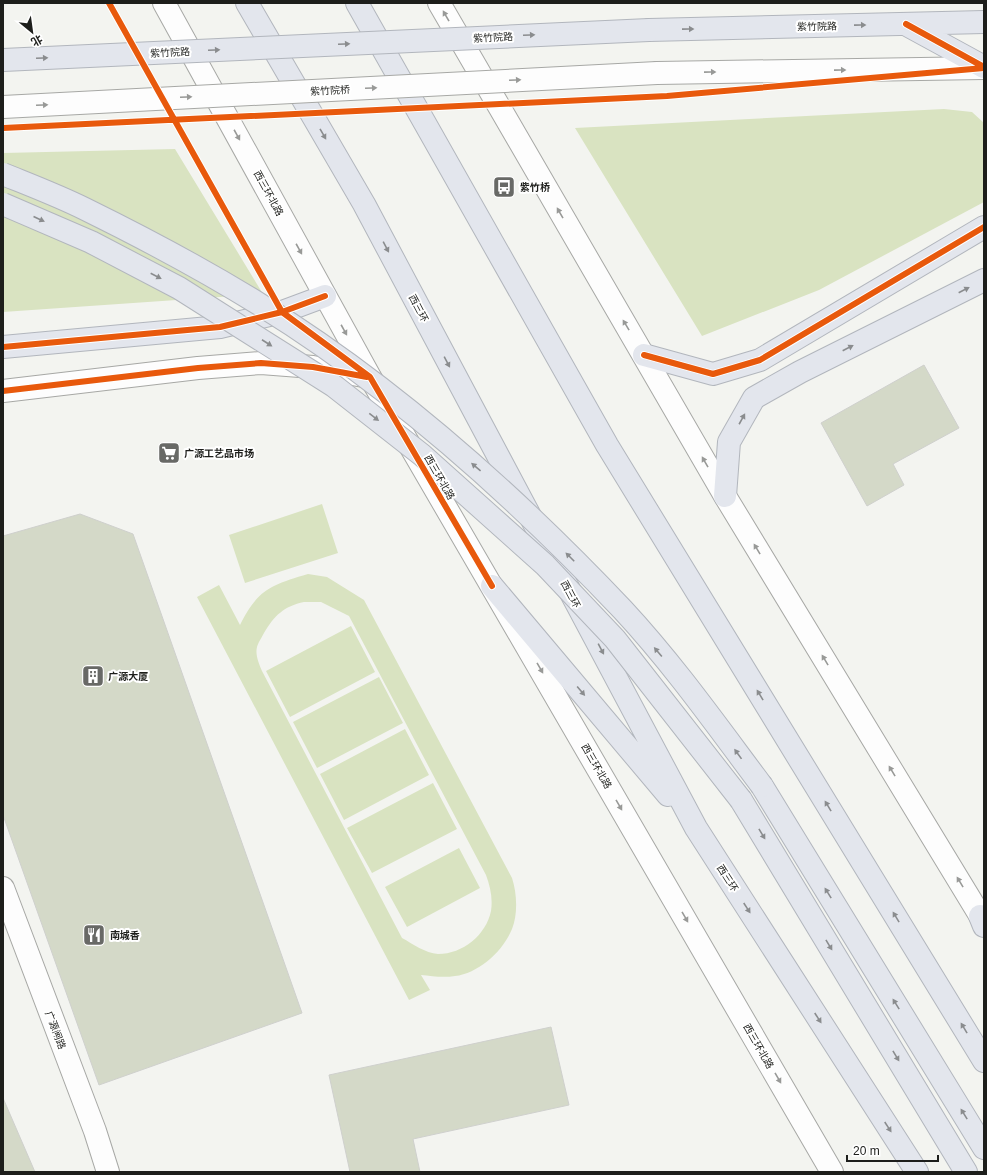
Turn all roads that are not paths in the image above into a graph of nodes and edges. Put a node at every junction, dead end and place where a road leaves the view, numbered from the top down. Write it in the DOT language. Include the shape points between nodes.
graph roads {
  1 [pos="164,3"];
  2 [pos="247,3"];
  3 [pos="357,3"];
  4 [pos="438,3"];
  5 [pos="984,22"];
  6 [pos="906,24"];
  7 [pos="3,60"];
  8 [pos="984,68"];
  9 [pos="3,107"];
  10 [pos="3,174"];
  11 [pos="3,204"];
  12 [pos="984,227"];
  13 [pos="984,280"];
  14 [pos="325,296"];
  15 [pos="3,347"];
  16 [pos="644,354"];
  17 [pos="370,377"];
  18 [pos="3,391"];
  19 [pos="725,496"];
  20 [pos="492,586"];
  21 [pos="696,828"];
  22 [pos="3,888"];
  23 [pos="983,921"];
  24 [pos="984,1061"];
  25 [pos="984,1148"];
  26 [pos="108,1172"];
  27 [pos="832,1172"];
  28 [pos="917,1172"];
  29 [pos="966,1172"];
  1 -- 14 [label="street, 西三环北路, one-way"];
  2 -- 21 [label="highway, 西三环, one-way" via="364,204"];
  24 -- 3 [label="highway, one-way" via="607,445"];
  16 -- 4 [label="street, one-way"];
  5 -- 6 [label="highway, 紫竹院路"];
  7 -- 6 [label="highway, 紫竹院路, one-way, bridge" via="649,30"];
  6 -- 8 [label="highway"];
  9 -- 8 [label="street, 紫竹院桥, one-way, bridge" via="657,72"];
  25 -- 10 [label="highway, one-way, bridge" via="762,786 696,697 624,612 536,523 412,413 346,363 260,304 84,208"];
  11 -- 29 [label="highway, one-way, bridge" via="91,242 179,288 334,386 422,455 545,565 615,639 741,800"];
  12 -- 16 [label="highway" via="760,360 713,374"];
  19 -- 13 [label="highway, one-way" via="729,442 754,398 808,368"];
  14 -- 15 [label="highway" via="282,312 220,327"];
  14 -- 17 [label="street, 西三环北路, one-way"];
  19 -- 16 [label="street, one-way"];
  17 -- 18 [label="street" via="313,367 261,364 198,368"];
  17 -- 20 [label="street, 西三环北路"];
  23 -- 19 [label="street, one-way"];
  20 -- 21 [label="highway, one-way"];
  20 -- 27 [label="street, 西三环北路, one-way"];
  21 -- 28 [label="highway, 西三环, one-way"];
  22 -- 26 [label="street, 广源闸路" via="95,1130"];
}
